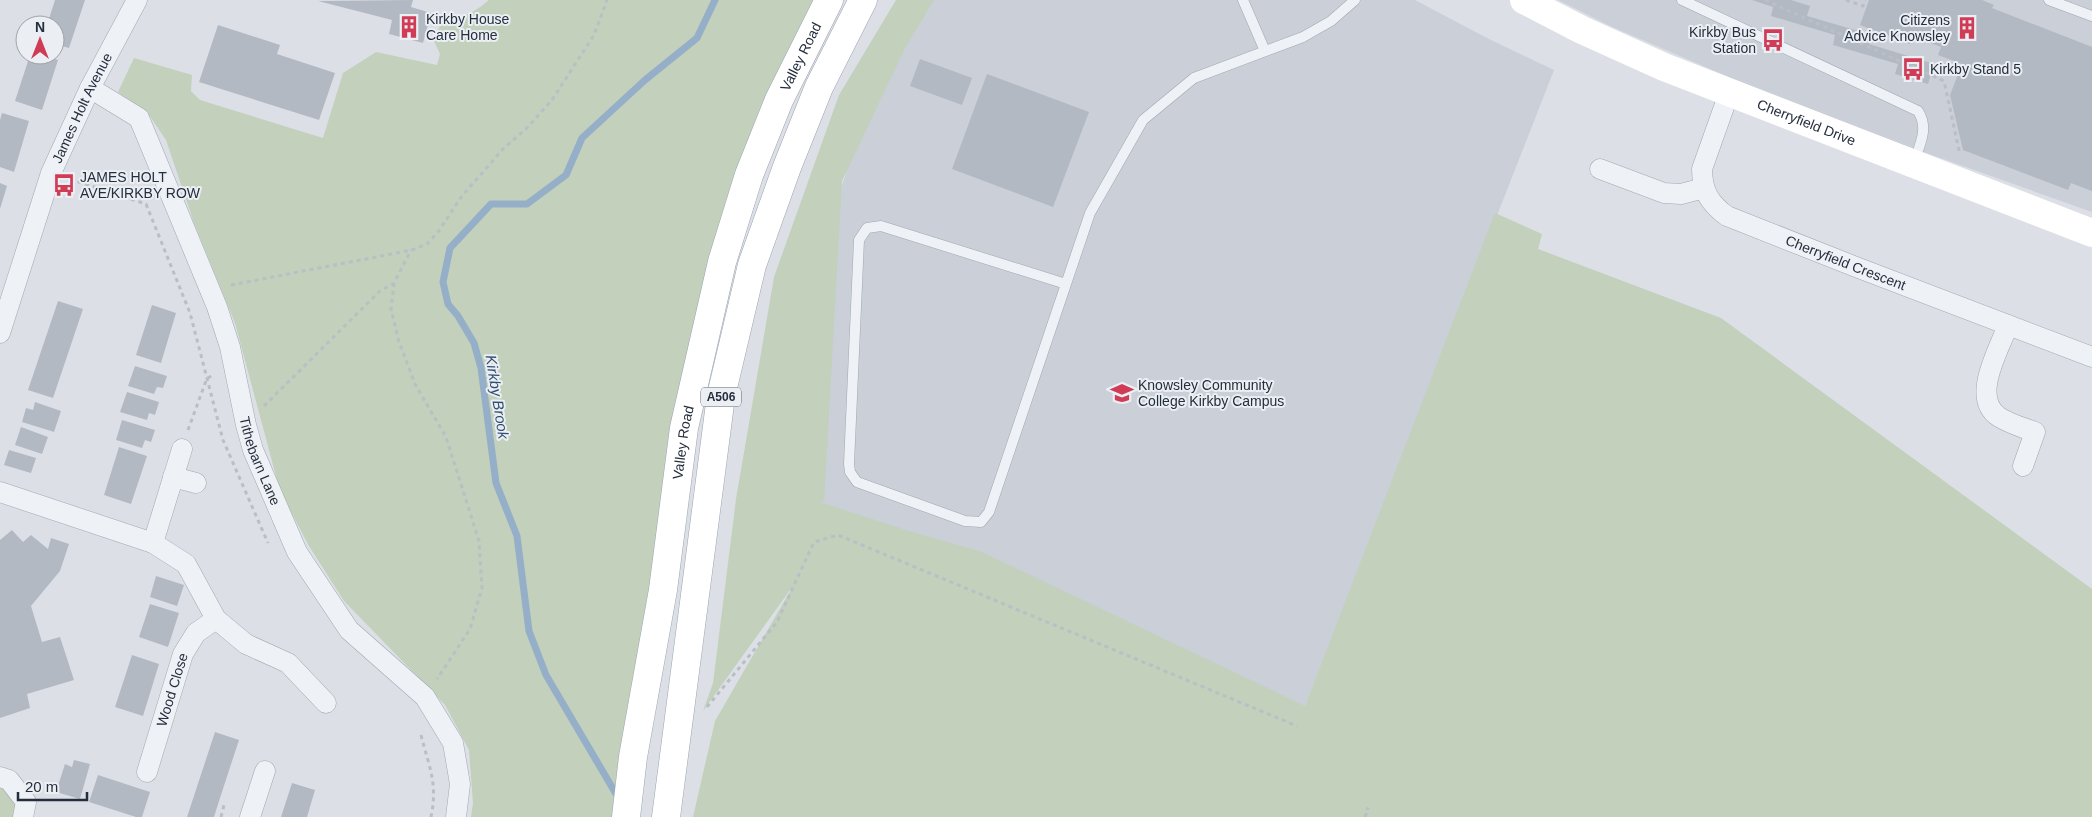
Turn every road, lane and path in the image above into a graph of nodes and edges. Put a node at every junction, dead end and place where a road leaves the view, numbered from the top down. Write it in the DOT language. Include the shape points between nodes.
graph roads {
  1 [pos="137,0"];
  2 [pos="607,0"];
  3 [pos="829,0"];
  4 [pos="863,0"];
  5 [pos="1243,0"];
  6 [pos="1355,0"];
  7 [pos="1524,0"];
  8 [pos="1682,0"];
  9 [pos="1846,0"];
  10 [pos="1865,0"];
  11 [pos="2049,0"];
  12 [pos="2092,16"];
  13 [pos="1265,50"];
  14 [pos="90,88"];
  15 [pos="1729,94"];
  16 [pos="1914,163"];
  17 [pos="1600,169"];
  18 [pos="1704,188"];
  19 [pos="2092,233"];
  20 [pos="412,250"];
  21 [pos="394,282"];
  22 [pos="1066,284"];
  23 [pos="210,289"];
  24 [pos="2008,325"];
  25 [pos="0,333"];
  26 [pos="2092,357"];
  27 [pos="217,375"];
  28 [pos="246,424"];
  29 [pos="182,449"];
  30 [pos="2023,466"];
  31 [pos="174,476"];
  32 [pos="196,483"];
  33 [pos="0,492"];
  34 [pos="153,543"];
  35 [pos="216,618"];
  36 [pos="425,698"];
  37 [pos="704,702"];
  38 [pos="326,703"];
  39 [pos="1298,726"];
  40 [pos="420,732"];
  41 [pos="265,771"];
  42 [pos="146,772"];
  43 [pos="0,777"];
  44 [pos="224,805"];
  45 [pos="1366,808"];
  46 [pos="23,817"];
  47 [pos="221,817"];
  48 [pos="250,817"];
  49 [pos="431,817"];
  50 [pos="456,817"];
  51 [pos="626,817"];
  52 [pos="666,817"];
  53 [pos="1365,817"];
  1 -- 14 [label="street, James Holt Avenue"];
  2 -- 20 [label="path" via="594,35 552,100 502,149 427,244"];
  3 -- 51 [label="main road, Valley Road / A506" via="779,100 749,175 722,262 684,428 663,590"];
  4 -- 52 [label="main road, A506" via="819,87 752,265 721,396"];
  5 -- 13 [label="lane"];
  6 -- 13 [label="lane" via="1303,37"];
  7 -- 15 [label="main road, Cherryfield Drive" via="1598,38"];
  8 -- 16 [label="lane" via="1918,111 1924,130"];
  9 -- 10 [label="path" via="1862,6"];
  11 -- 12 [label="lane"];
  13 -- 22 [label="lane" via="1194,78 1143,120 1090,213"];
  14 -- 23 [label="street, Tithebarn Lane" via="139,118"];
  14 -- 25 [label="street, James Holt Avenue" via="51,173"];
  15 -- 16 [label="main road, Cherryfield Drive"];
  15 -- 18 [label="street" via="1704,158"];
  16 -- 19 [label="main road, Cherryfield Drive"];
  17 -- 18 [label="street" via="1664,193 1681,194"];
  18 -- 24 [label="street, Cherryfield Crescent" via="1712,204 1727,216"];
  20 -- 21 [label="path"];
  20 -- 23 [label="path"];
  21 -- 28 [label="path" via="380,291"];
  21 -- 36 [label="path" via="391,310 399,342 415,384 446,437 480,541 482,588 470,629"];
  22 -- 22 [label="lane" via="989,512 981,522 965,521 856,482 850,472 851,426 860,240 867,228 881,226"];
  23 -- 28 [label="street, Tithebarn Lane" via="230,347"];
  24 -- 26 [label="street, Cherryfield Crescent"];
  24 -- 30 [label="street" via="1989,377 1986,396 1993,412 2000,418 2035,432"];
  27 -- 29 [label="path" via="207,378"];
  28 -- 36 [label="street, Tithebarn Lane" via="253,450 297,552 350,630"];
  29 -- 31 [label="street"];
  31 -- 32 [label="street"];
  31 -- 34 [label="street"];
  33 -- 34 [label="street"];
  34 -- 35 [label="street" via="186,564"];
  35 -- 38 [label="street" via="246,644 288,663"];
  35 -- 42 [label="street, Wood Close" via="196,633 184,654"];
  36 -- 50 [label="street, Tithebarn Lane" via="453,743 460,784"];
  37 -- 39 [label="path" via="703,711 777,622 814,542 838,535"];
  40 -- 49 [label="path" via="434,782"];
  41 -- 48 [label="street"];
  43 -- 46 [label="street" via="9,780 26,802"];
  44 -- 47 [label="path"];
  45 -- 53 [label="path"];
}
